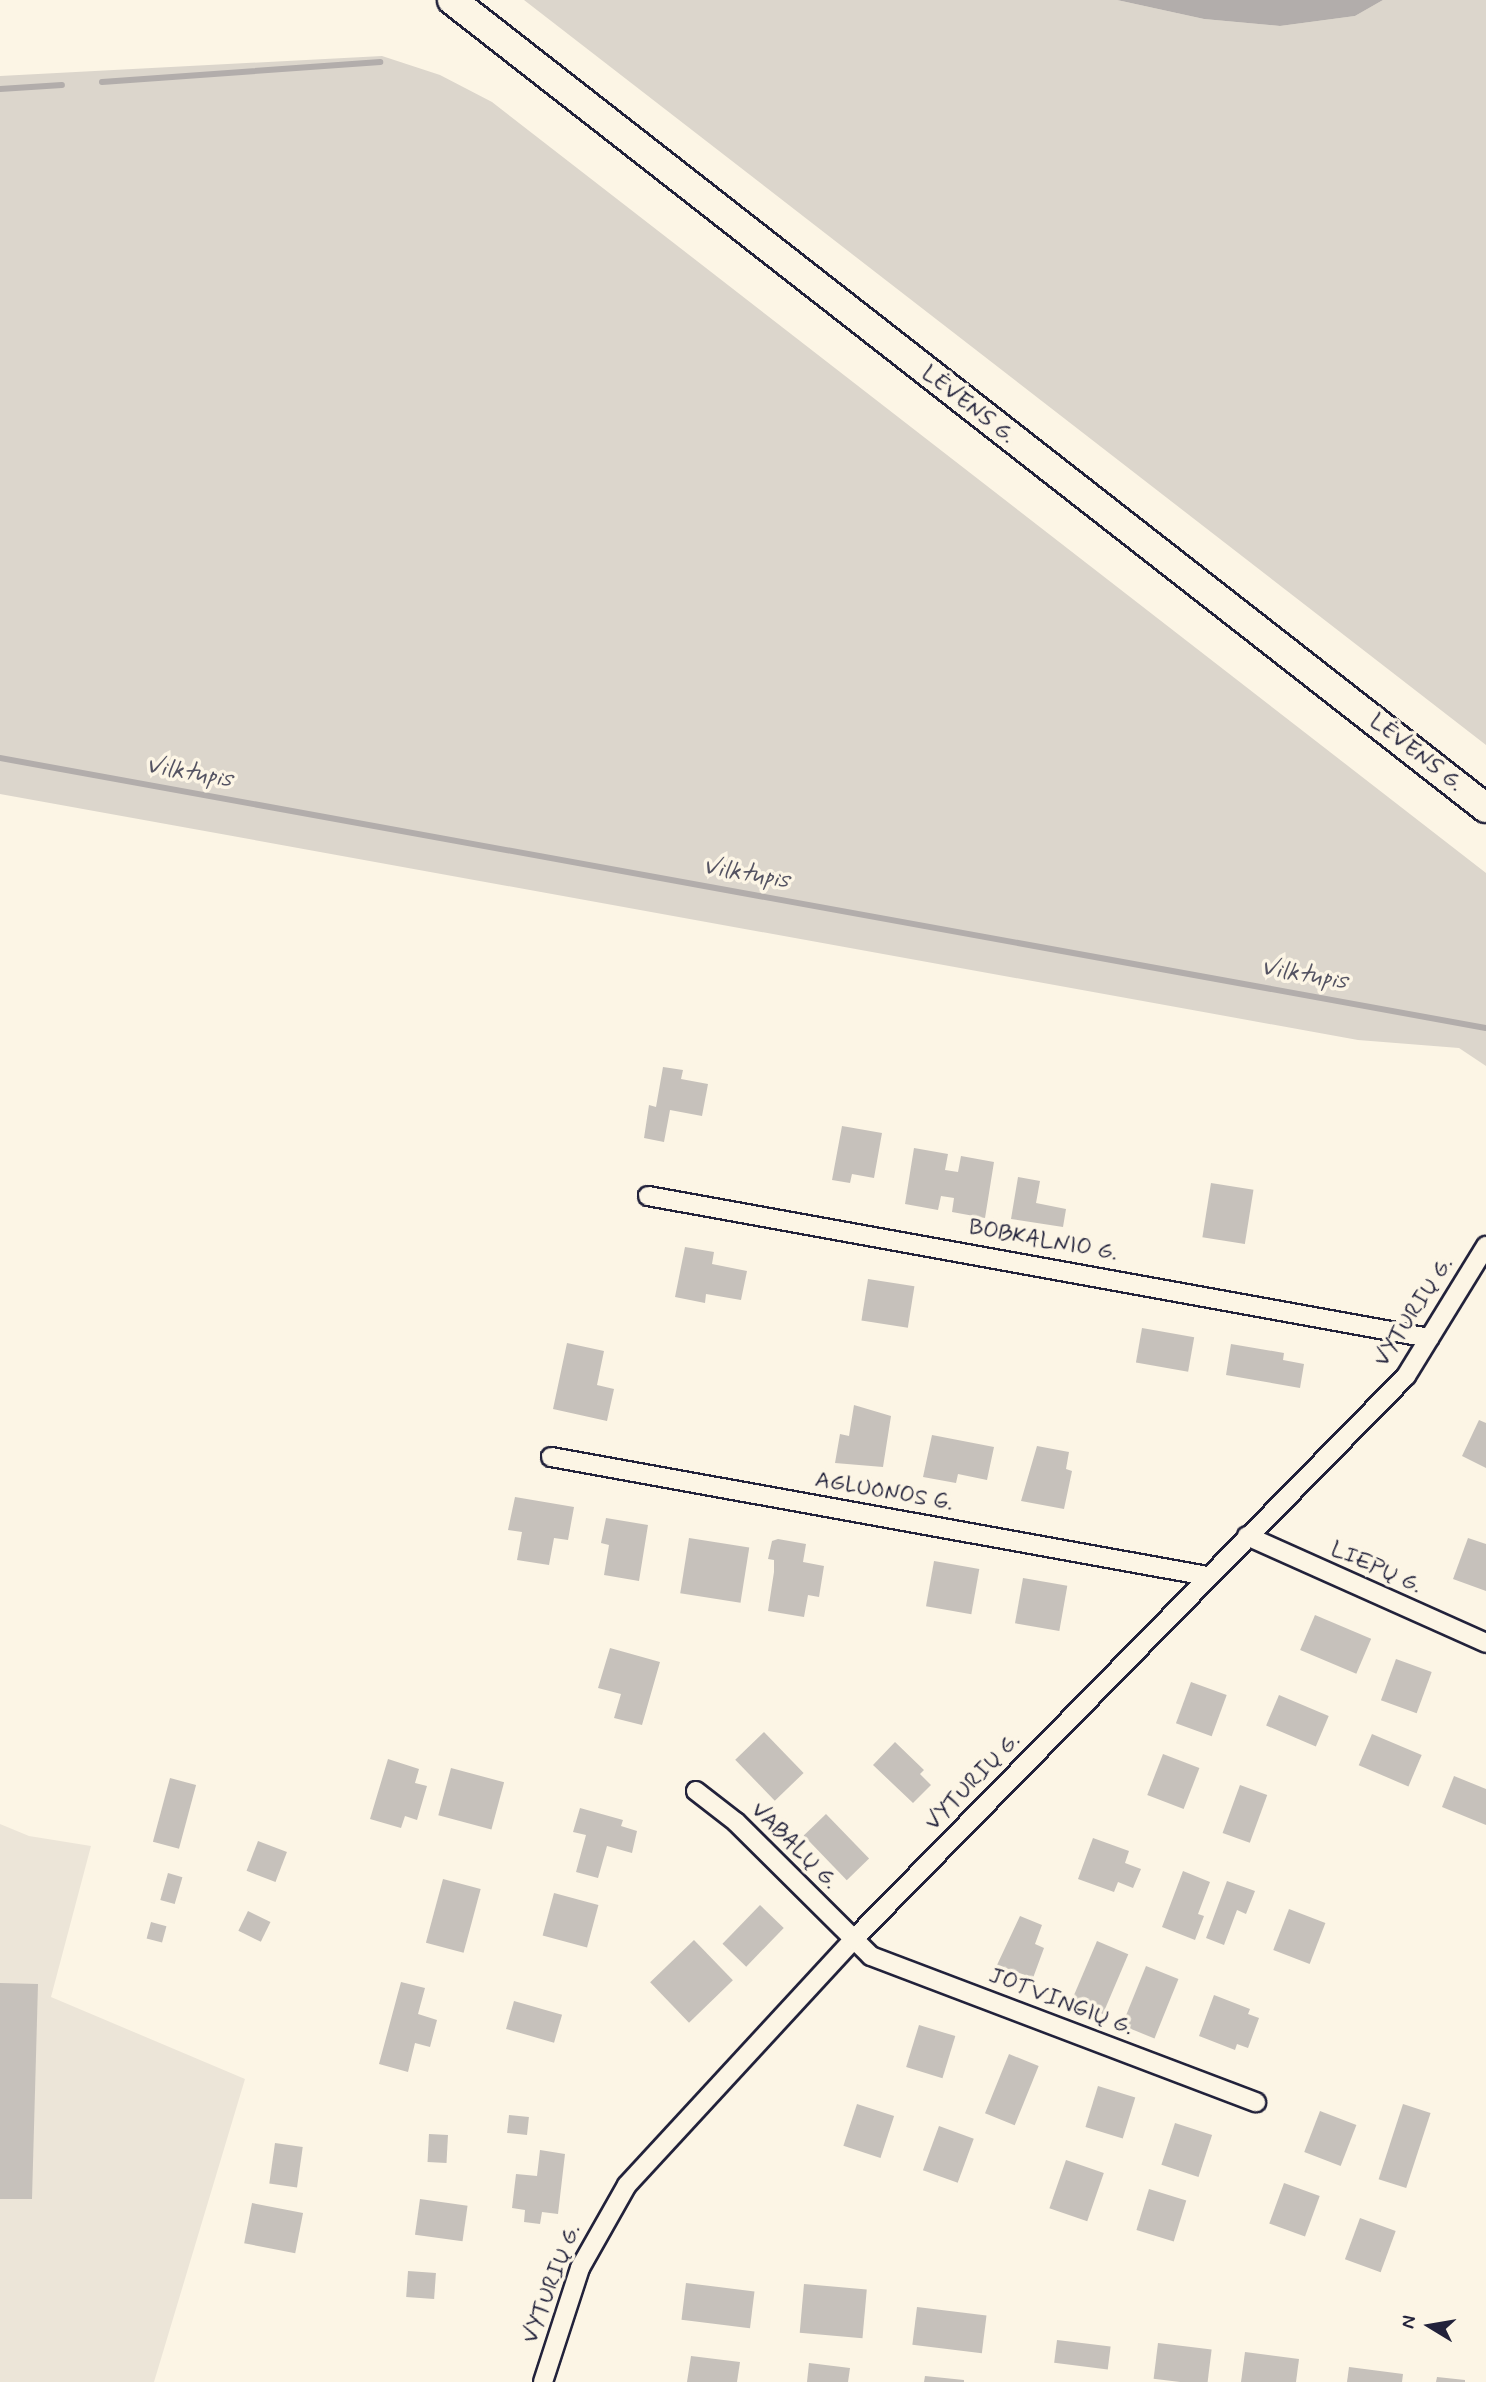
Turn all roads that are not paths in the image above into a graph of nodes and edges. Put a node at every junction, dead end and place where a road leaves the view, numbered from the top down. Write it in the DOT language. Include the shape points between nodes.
graph roads {
  1 [pos="452,0"];
  2 [pos="1486,808"];
  3 [pos="648,1196"];
  4 [pos="1486,1246"];
  5 [pos="1429,1338"];
  6 [pos="551,1457"];
  7 [pos="1247,1536"];
  8 [pos="1208,1576"];
  9 [pos="1486,1643"];
  10 [pos="696,1791"];
  11 [pos="853,1940"];
  12 [pos="1256,2102"];
  13 [pos="543,2382"];
  1 -- 2 [label="main road, LĖVENS G."];
  3 -- 5 [label="street, BOBKALNIO G."];
  4 -- 5 [label="street, VYTURIŲ G."];
  5 -- 7 [label="street, VYTURIŲ G." via="1406,1376"];
  6 -- 8 [label="street, AGLUONOS G."];
  7 -- 8 [label="street, VYTURIŲ G."];
  7 -- 9 [label="street, LIEPŲ G."];
  8 -- 11 [label="street, VYTURIŲ G."];
  10 -- 11 [label="street, VABALŲ G." via="736,1822"];
  11 -- 12 [label="street, JOTVINGIŲ G." via="871,1956"];
  11 -- 13 [label="street, VYTURIŲ G." via="627,2185 580,2268"];
}
